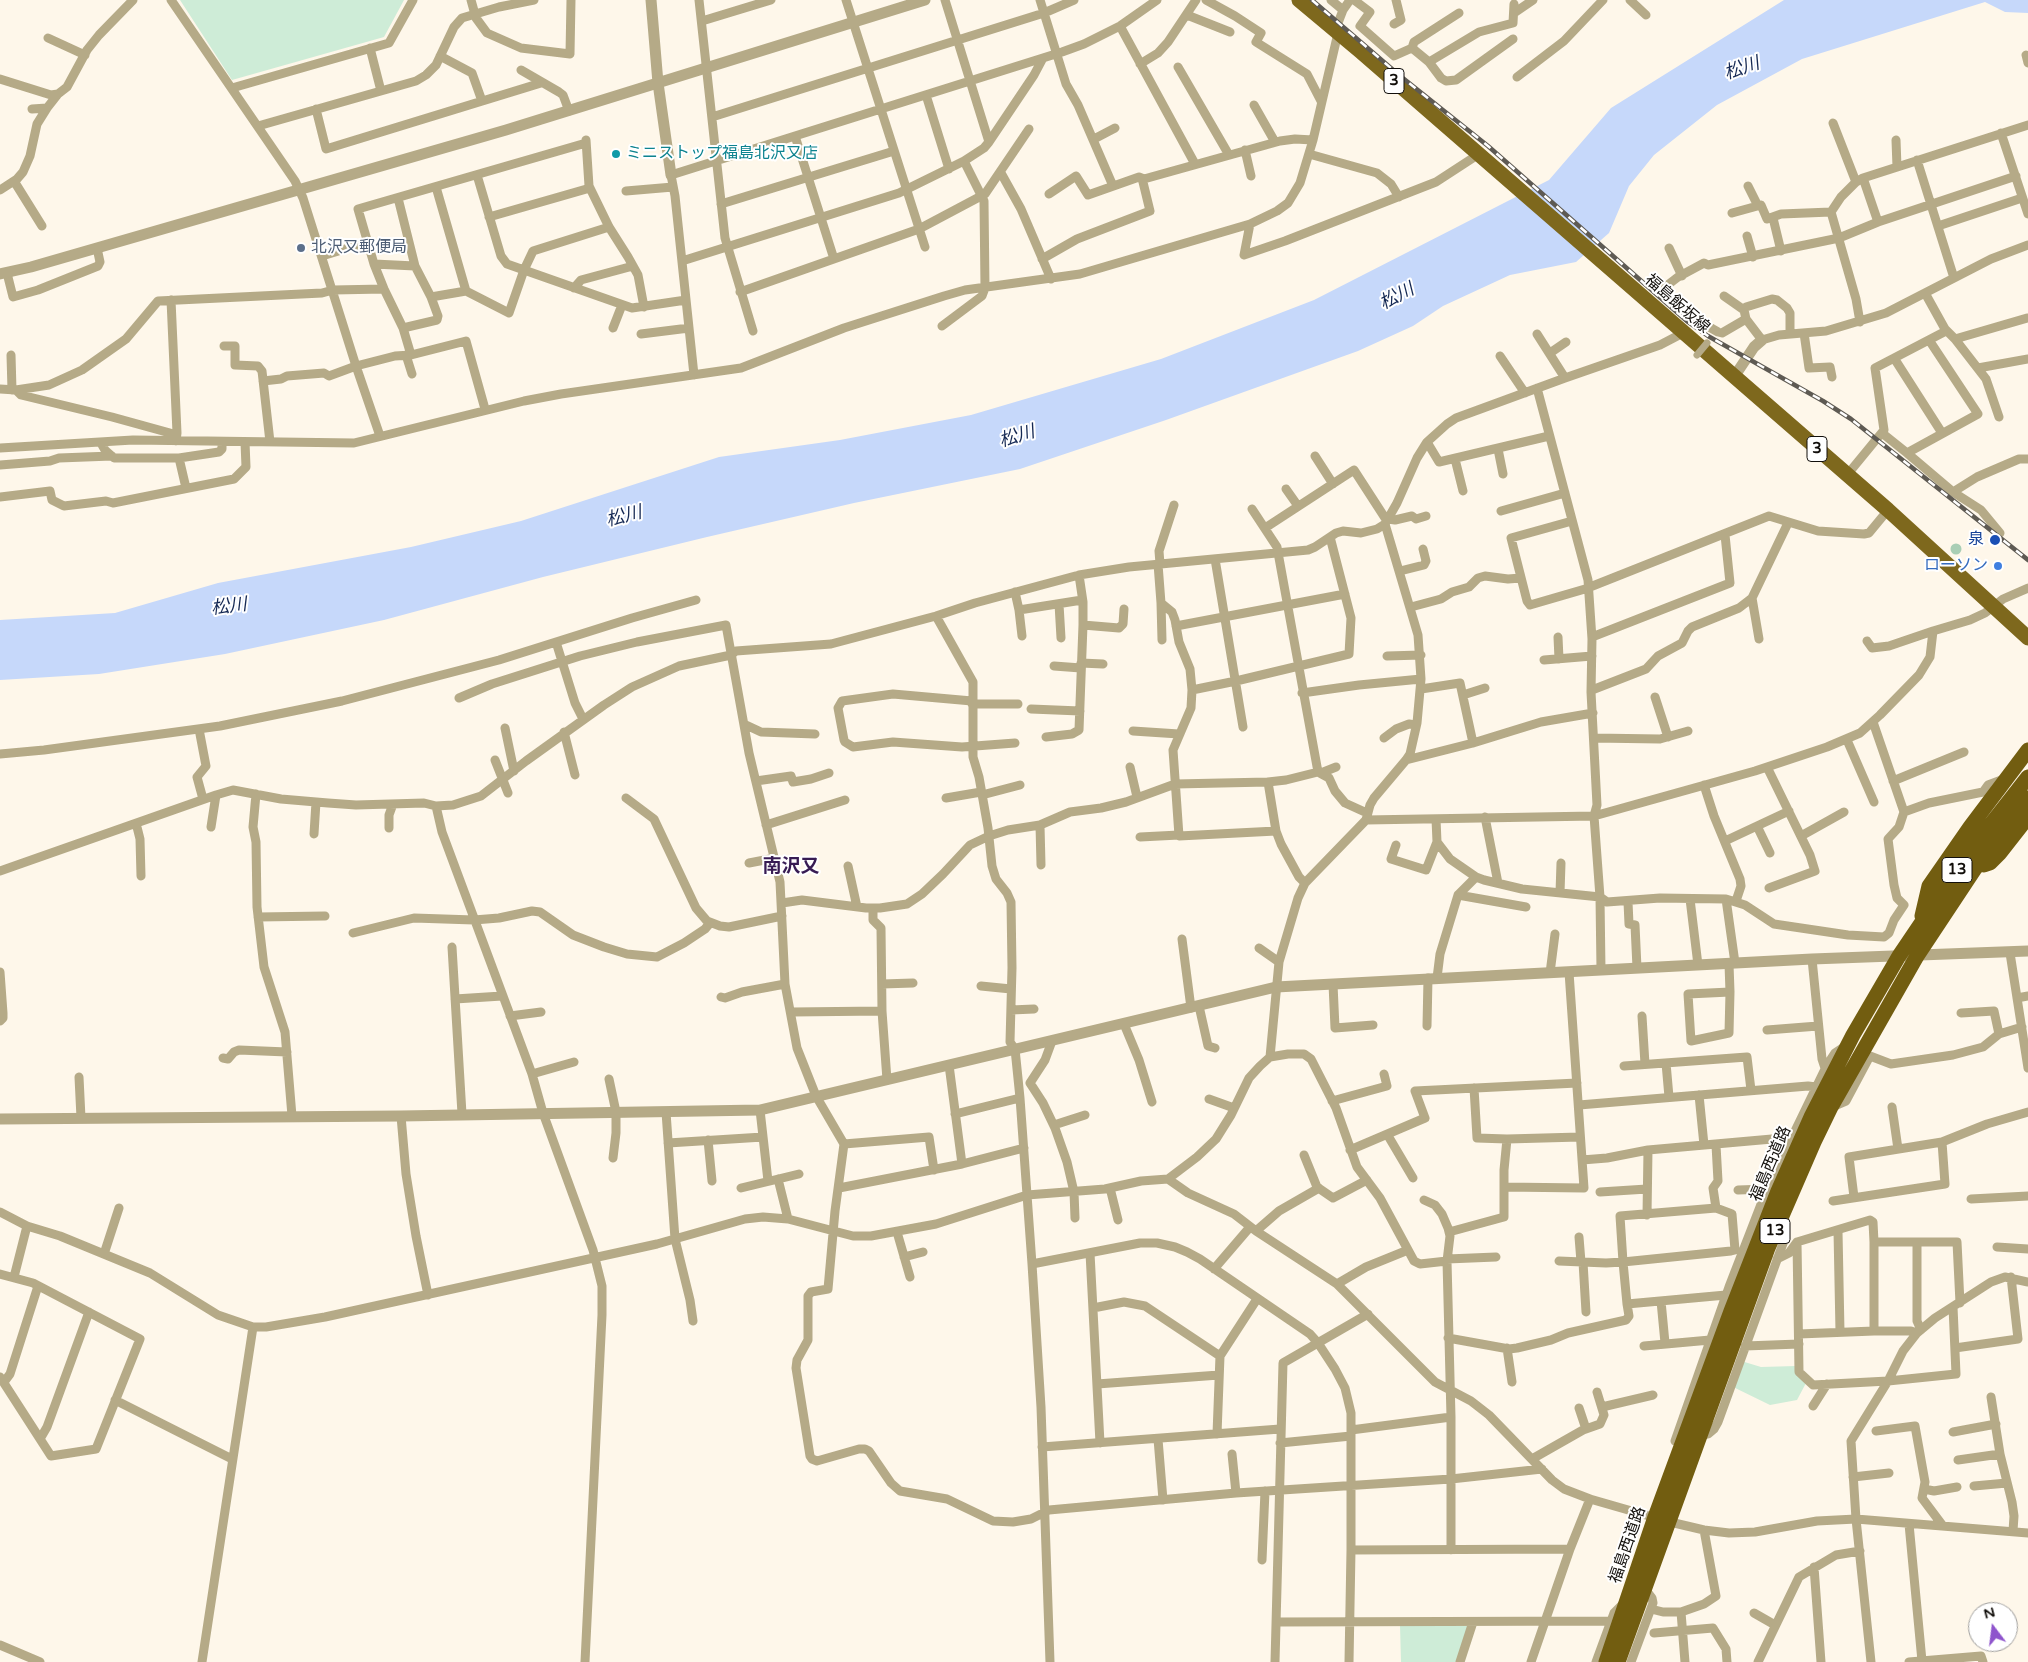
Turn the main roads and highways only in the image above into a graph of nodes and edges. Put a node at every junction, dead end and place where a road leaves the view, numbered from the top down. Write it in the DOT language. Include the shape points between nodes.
graph roads {
  1 [pos="1299,0"];
  2 [pos="2028,638"];
  3 [pos="2028,750"];
  4 [pos="2025,787"];
  5 [pos="2028,817"];
  6 [pos="1974,870"];
  7 [pos="1921,923"];
  8 [pos="1663,1520"];
  9 [pos="1606,1662"];
  10 [pos="1618,1662"];
  1 -- 2 [label="main road, 福島飯坂線 / 3" via="1888,510"];
  3 -- 7 [label="highway" via="1929,886"];
  4 -- 6 [label="highway, 福島西道路 / 13"];
  4 -- 7 [label="highway, 福島西道路 / 13" via="1970,851"];
  5 -- 6 [label="highway" via="1990,863"];
  6 -- 8 [label="highway, 福島西道路 / 13" via="1917,956 1831,1107 1768,1248 1700,1436"];
  7 -- 8 [label="highway, 福島西道路 / 13" via="1847,1046 1778,1191 1680,1450"];
  8 -- 9 [label="highway, 福島西道路 / 13"];
  8 -- 10 [label="highway, 福島西道路 / 13" via="1645,1589"];
}
